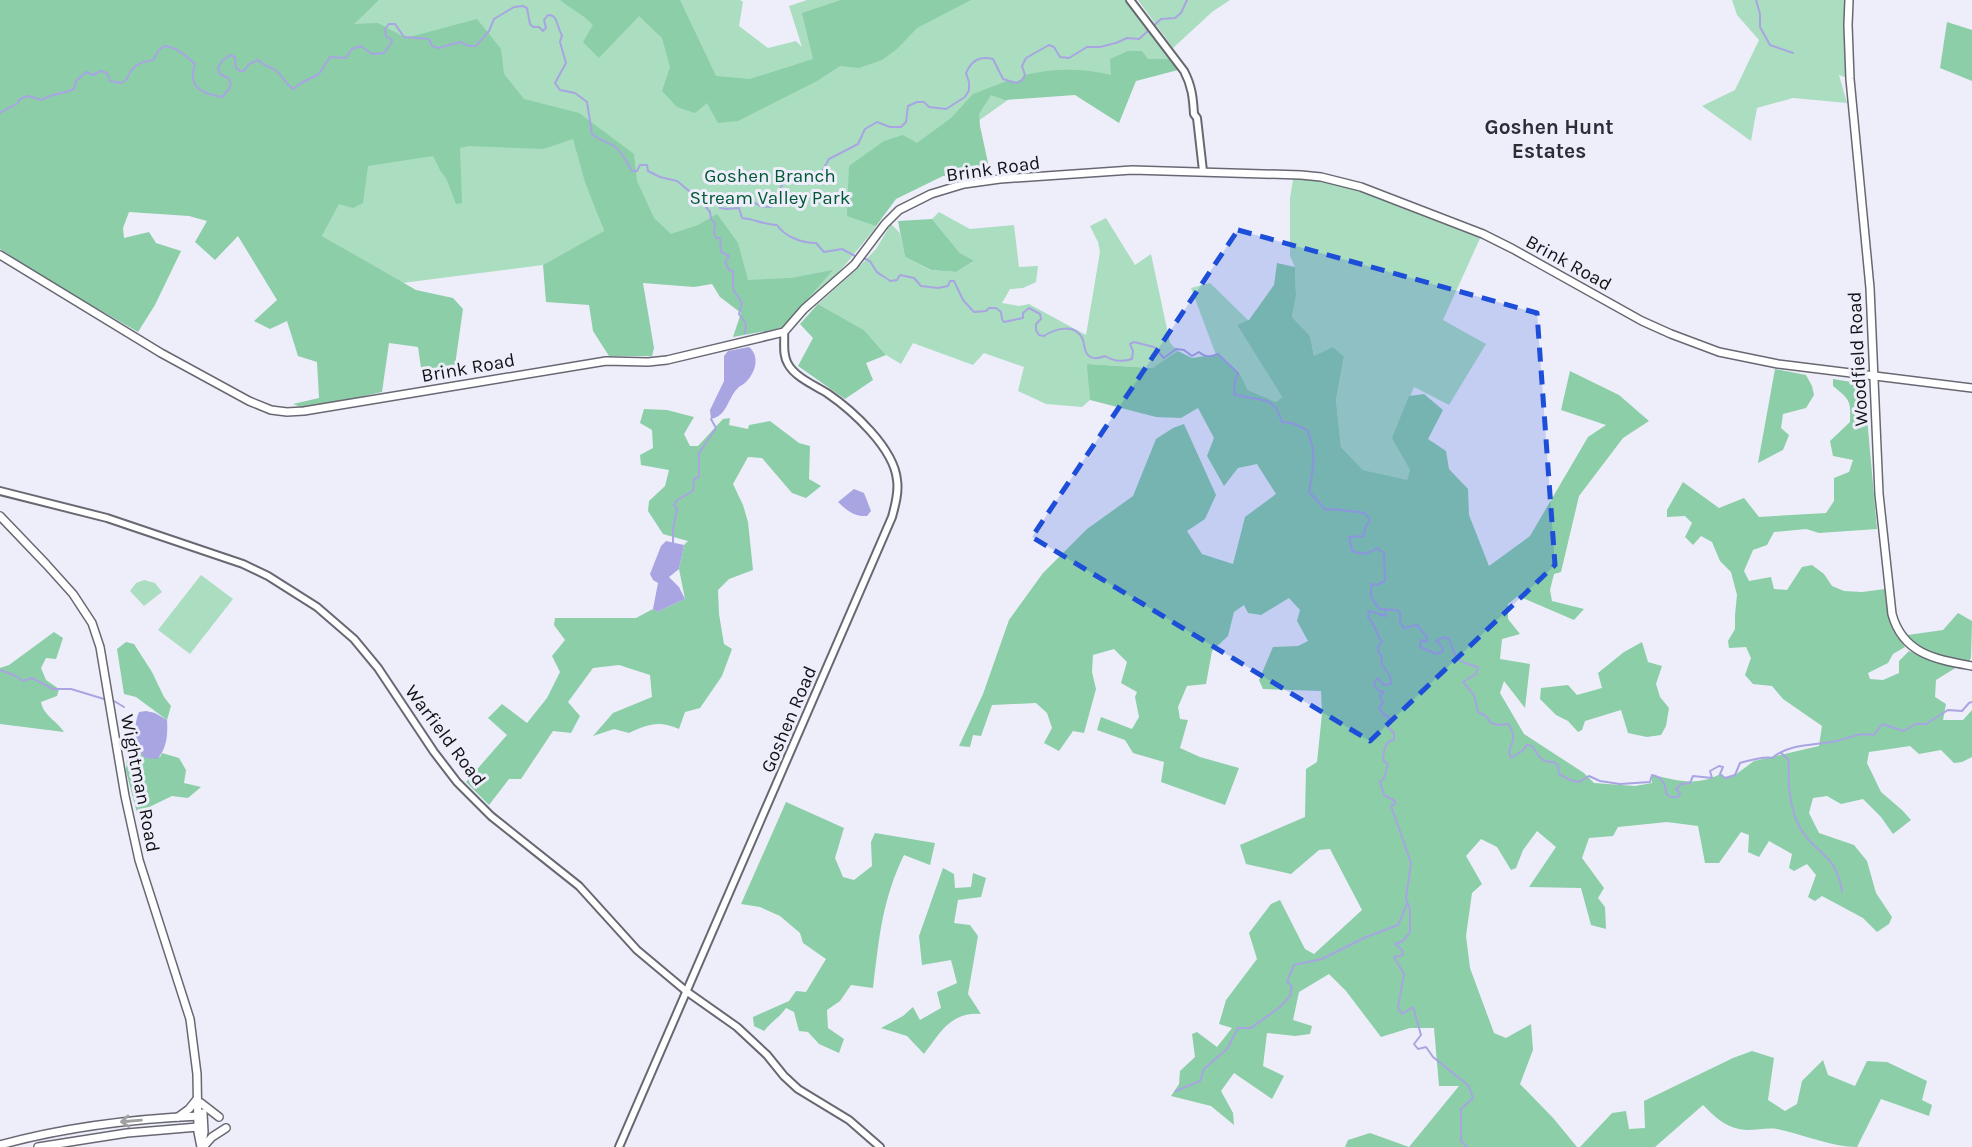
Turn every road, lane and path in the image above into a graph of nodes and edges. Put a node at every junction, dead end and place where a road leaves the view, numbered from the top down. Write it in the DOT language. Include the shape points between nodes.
graph roads {
  1 [pos="1130,0"];
  2 [pos="1849,0"];
  3 [pos="1203,171"];
  4 [pos="0,255"];
  5 [pos="784,332"];
  6 [pos="1874,374"];
  7 [pos="1972,388"];
  8 [pos="0,491"];
  9 [pos="0,516"];
  10 [pos="1972,666"];
  11 [pos="686,991"];
  12 [pos="199,1101"];
  13 [pos="199,1116"];
  14 [pos="178,1117"];
  15 [pos="219,1117"];
  16 [pos="198,1127"];
  17 [pos="177,1128"];
  18 [pos="226,1128"];
  19 [pos="0,1145"];
  20 [pos="201,1146"];
  21 [pos="38,1147"];
  22 [pos="619,1147"];
  23 [pos="880,1147"];
  1 -- 3 [label="street" via="1190,81"];
  2 -- 6 [label="main road, Woodfield Road" via="1850,79"];
  3 -- 5 [label="main road, Brink Road" via="1132,170 1000,179 930,194 885,223 854,265"];
  3 -- 6 [label="main road, Brink Road" via="1321,177 1361,187 1513,248 1642,321 1698,345 1771,363"];
  4 -- 5 [label="main road, Brink Road" via="207,379 249,401 287,412 607,361 667,360"];
  5 -- 11 [label="street, Goshen Road" via="788,365 850,411 891,458 897,500"];
  6 -- 7 [label="main road, Brink Road"];
  6 -- 10 [label="main road, Woodfield Road" via="1882,529 1896,627 1906,642 1921,652"];
  8 -- 11 [label="street, Warfield Road" via="107,518 243,564 317,607 354,639 378,668 457,782 491,816 579,886 637,950"];
  9 -- 12 [label="main road, Wightman Road" via="72,594 97,636 139,860 190,1019"];
  11 -- 22 [label="street, Goshen Road"];
  11 -- 23 [label="street, Warfield Road" via="737,1027 798,1089 849,1120"];
  12 -- 13 [label="main road, Wightman Road"];
  12 -- 14 [label="main road"];
  12 -- 15 [label="main road"];
  12 -- 20 [label="main road, Wightman Road" via="204,1132"];
  13 -- 14 [label="main road"];
  13 -- 16 [label="main road, Wightman Road"];
  14 -- 19 [label="main road, one-way" via="99,1124"];
  16 -- 17 [label="main road"];
  16 -- 20 [label="main road, Wightman Road"];
  17 -- 20 [label="main road"];
  17 -- 21 [label="main road"];
  18 -- 20 [label="main road"];
}
